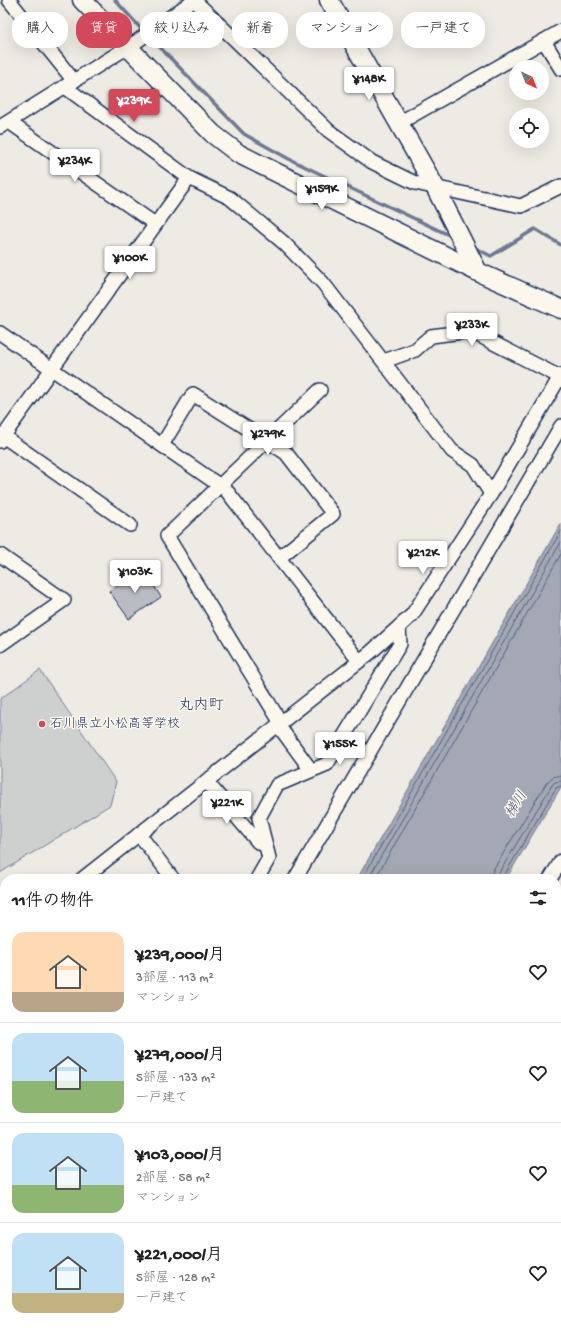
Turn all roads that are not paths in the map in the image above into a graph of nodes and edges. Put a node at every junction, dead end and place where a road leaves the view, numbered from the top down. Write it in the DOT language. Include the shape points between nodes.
graph roads {
  1 [pos="9,0"];
  2 [pos="82,0"];
  3 [pos="194,0"];
  4 [pos="329,0"];
  5 [pos="95,12"];
  6 [pos="561,31"];
  7 [pos="544,40"];
  8 [pos="132,45"];
  9 [pos="127,48"];
  10 [pos="561,69"];
  11 [pos="70,84"];
  12 [pos="399,123"];
  13 [pos="4,125"];
  14 [pos="189,178"];
  15 [pos="561,186"];
  16 [pos="435,187"];
  17 [pos="155,224"];
  18 [pos="478,272"];
  19 [pos="561,309"];
  20 [pos="0,333"];
  21 [pos="384,362"];
  22 [pos="51,368"];
  23 [pos="561,376"];
  24 [pos="320,390"];
  25 [pos="561,426"];
  26 [pos="1,437"];
  27 [pos="267,441"];
  28 [pos="162,445"];
  29 [pos="220,486"];
  30 [pos="491,494"];
  31 [pos="130,525"];
  32 [pos="0,555"];
  33 [pos="279,558"];
  34 [pos="399,627"];
  35 [pos="0,645"];
  36 [pos="359,661"];
  37 [pos="279,724"];
  38 [pos="311,770"];
  39 [pos="206,781"];
  40 [pos="139,834"];
  41 [pos="266,846"];
  42 [pos="561,861"];
  43 [pos="88,874"];
  44 [pos="169,874"];
  45 [pos="260,874"];
  46 [pos="298,874"];
  47 [pos="553,874"];
  1 -- 11 [label="street"];
  2 -- 5 [label="street"];
  3 -- 8 [label="street"];
  3 -- 16 [label="street" via="328,131 372,162 415,183"];
  4 -- 12 [label="street"];
  6 -- 7 [label="street"];
  7 -- 10 [label="street"];
  7 -- 12 [label="street"];
  8 -- 18 [label="street" via="213,134 239,154"];
  9 -- 11 [label="street"];
  11 -- 13 [label="street"];
  11 -- 14 [label="street"];
  12 -- 16 [label="street"];
  13 -- 17 [label="street"];
  14 -- 17 [label="street"];
  14 -- 21 [label="street" via="230,198 284,243 323,283"];
  15 -- 16 [label="street" via="521,206"];
  16 -- 18 [label="street"];
  17 -- 22 [label="street"];
  18 -- 19 [label="street"];
  20 -- 22 [label="street"];
  21 -- 23 [label="street" via="415,350 430,336 470,331"];
  21 -- 30 [label="street" via="452,451 473,464"];
  22 -- 26 [label="street"];
  22 -- 28 [label="street"];
  23 -- 30 [label="street"];
  24 -- 27 [label="street"];
  25 -- 46 [label="street"];
  26 -- 31 [label="street"];
  27 -- 28 [label="street" via="193,394"];
  27 -- 29 [label="street"];
  27 -- 33 [label="street" via="286,453 333,514"];
  28 -- 29 [label="street"];
  29 -- 33 [label="street" via="226,490"];
  29 -- 37 [label="street" via="167,536"];
  30 -- 34 [label="street" via="412,615"];
  32 -- 35 [label="street" via="64,600"];
  33 -- 36 [label="street"];
  34 -- 36 [label="street"];
  34 -- 38 [label="street" via="400,644 327,764"];
  36 -- 37 [label="street"];
  37 -- 38 [label="street"];
  37 -- 39 [label="street"];
  38 -- 41 [label="street" via="277,786 259,818"];
  39 -- 40 [label="street"];
  39 -- 41 [label="street" via="258,842"];
  40 -- 43 [label="street"];
  40 -- 44 [label="street"];
  41 -- 45 [label="street" via="269,858"];
  42 -- 47 [label="street"];
}
